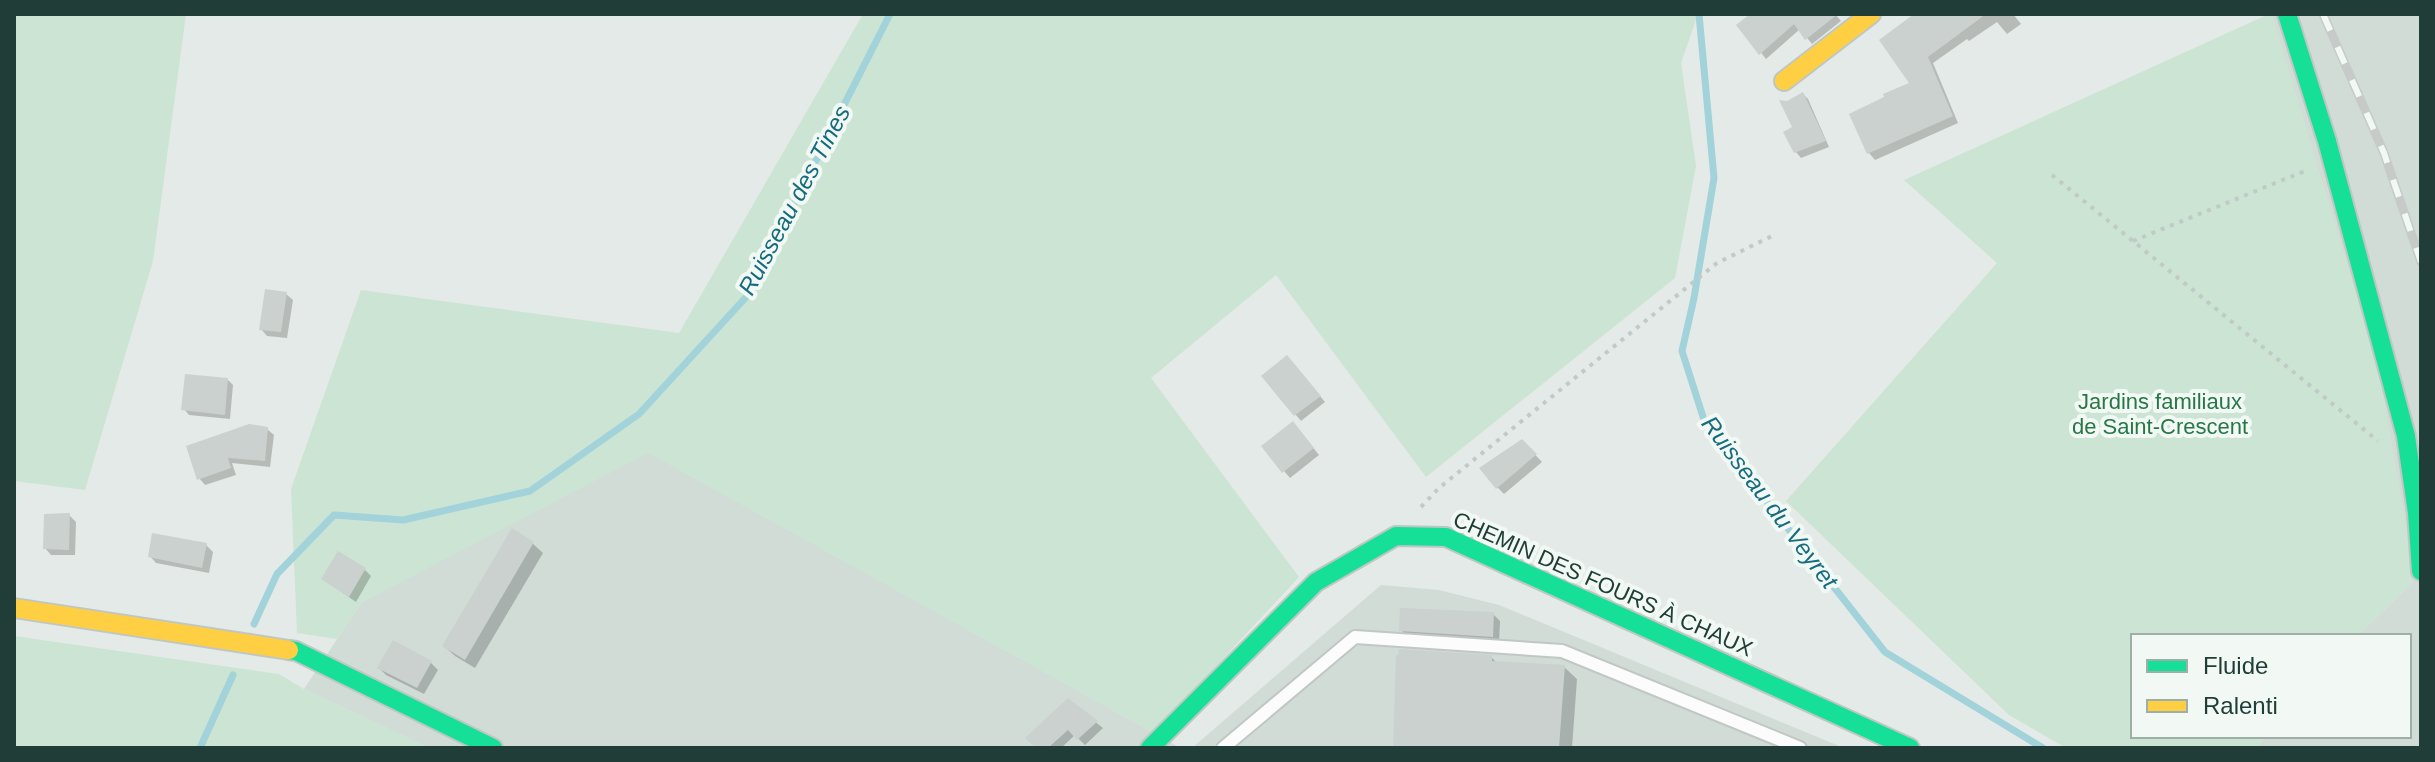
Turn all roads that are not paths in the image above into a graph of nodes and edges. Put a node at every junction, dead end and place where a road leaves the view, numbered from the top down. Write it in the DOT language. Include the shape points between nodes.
graph roads {
  1 [pos="1871,14"];
  2 [pos="2287,14"];
  3 [pos="1784,81"];
  4 [pos="2421,571"];
  5 [pos="14,608"];
  6 [pos="493,748"];
  7 [pos="1150,748"];
  8 [pos="1223,748"];
  9 [pos="1800,748"];
  10 [pos="1910,748"];
  1 -- 3 [label="street"];
  2 -- 4 [label="street" via="2406,436"];
  5 -- 6 [label="street" via="296,651"];
  7 -- 10 [label="street, CHEMIN DES FOURS À CHAUX" via="1316,582 1396,536 1446,537"];
  8 -- 9 [label="lane" via="1355,637 1562,651"];
}
